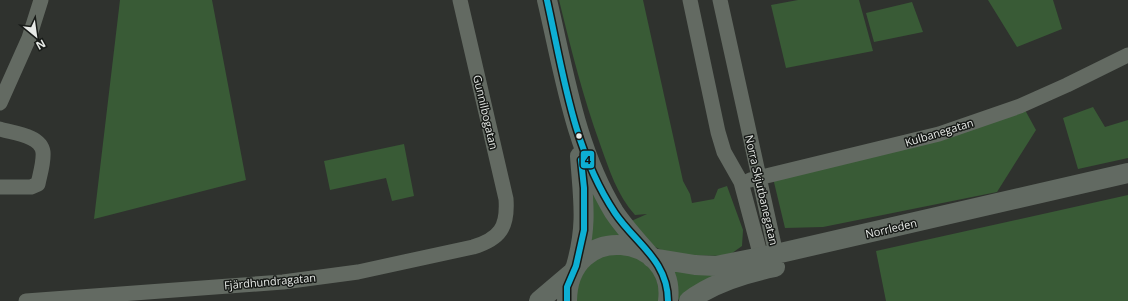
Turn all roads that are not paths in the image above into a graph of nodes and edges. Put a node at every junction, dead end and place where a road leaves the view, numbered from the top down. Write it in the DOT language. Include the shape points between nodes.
graph roads {
  1 [pos="41,0"];
  2 [pos="460,0"];
  3 [pos="547,0"];
  4 [pos="690,0"];
  5 [pos="720,0"];
  6 [pos="1128,55"];
  7 [pos="5,76"];
  8 [pos="0,103"];
  9 [pos="0,129"];
  10 [pos="579,136"];
  11 [pos="1128,173"];
  12 [pos="758,178"];
  13 [pos="741,182"];
  14 [pos="1128,185"];
  15 [pos="0,187"];
  16 [pos="504,225"];
  17 [pos="650,256"];
  18 [pos="769,260"];
  19 [pos="574,270"];
  20 [pos="118,297"];
  21 [pos="26,301"];
  22 [pos="539,301"];
  23 [pos="567,301"];
  24 [pos="668,301"];
  25 [pos="689,301"];
  1 -- 7 [label="street" via="29,38"];
  2 -- 16 [label="street, Gunnilbogatan" via="506,199 507,215"];
  3 -- 10 [label="main road"];
  4 -- 13 [label="street, Norra Skjutbanegatan" via="718,132 724,152"];
  5 -- 12 [label="street, Norra Skjutbanegatan"];
  6 -- 12 [label="street, Kulbanegatan" via="1020,106 939,134"];
  7 -- 8 [label="street"];
  9 -- 15 [label="street" via="29,137 39,143 43,151 38,184 31,187"];
  10 -- 17 [label="main road" via="595,176 615,213"];
  10 -- 19 [label="main road" via="585,214 584,230"];
  11 -- 18 [label="main road, Norrleden"];
  12 -- 13 [label="street, Kulbanegatan"];
  12 -- 18 [label="street, Norra Skjutbanegatan"];
  13 -- 18 [label="street, Norra Skjutbanegatan"];
  14 -- 18 [label="main road, Norrleden"];
  16 -- 20 [label="street, Fjärdhundragatan" via="495,237 484,244 358,272 283,282"];
  17 -- 18 [label="main road, Norrleden" via="695,265 716,266"];
  17 -- 19 [label="main road" via="637,248 610,245 585,256"];
  17 -- 24 [label="main road" via="665,276"];
  18 -- 25 [label="main road, Norrleden" via="717,283"];
  19 -- 22 [label="main road"];
  19 -- 23 [label="main road" via="567,287"];
  20 -- 21 [label="street, Fjärdhundragatan"];
}
